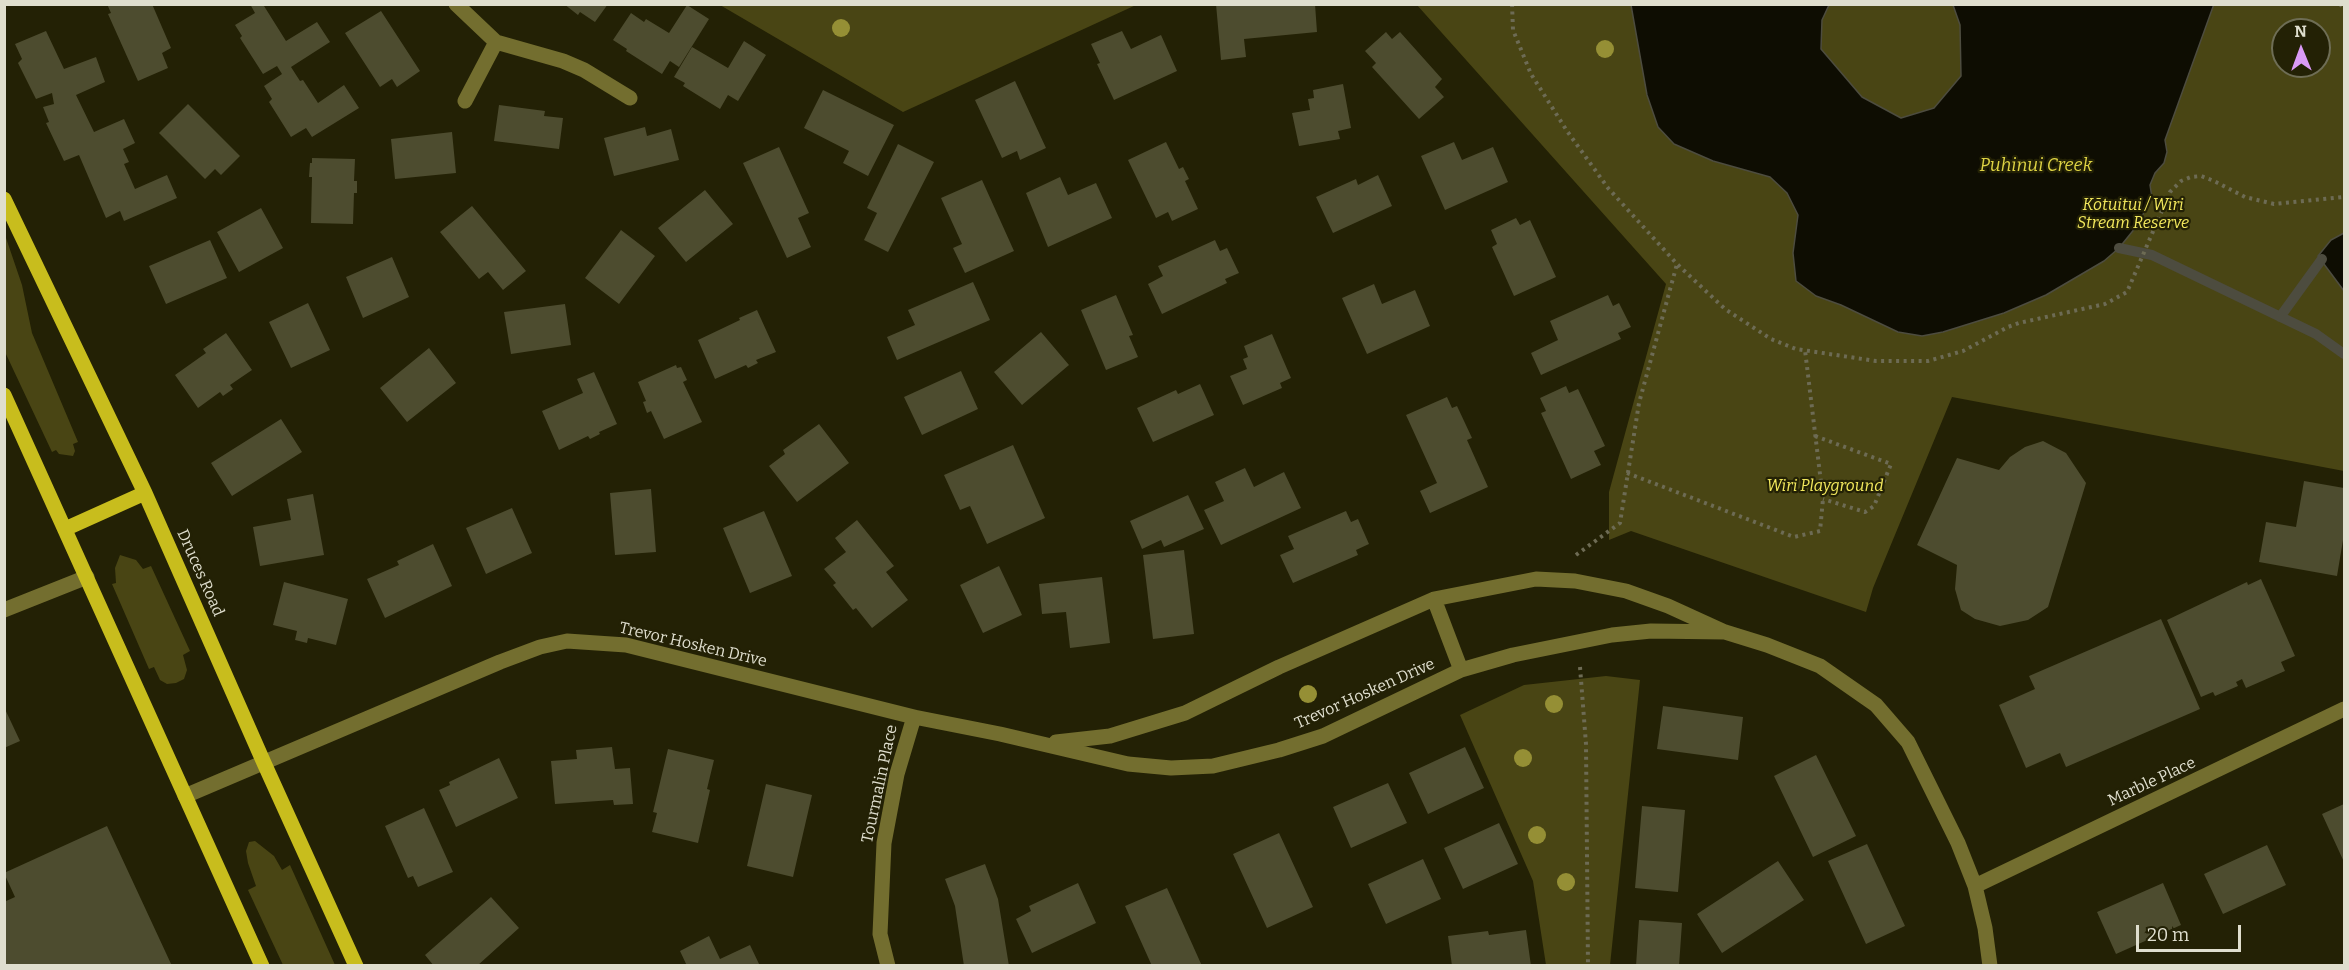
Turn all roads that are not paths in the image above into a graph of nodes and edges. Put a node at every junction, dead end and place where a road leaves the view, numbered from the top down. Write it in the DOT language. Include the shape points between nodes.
graph roads {
  1 [pos="456,4"];
  2 [pos="496,42"];
  3 [pos="630,98"];
  4 [pos="465,101"];
  5 [pos="4,199"];
  6 [pos="4,395"];
  7 [pos="145,493"];
  8 [pos="65,529"];
  9 [pos="87,577"];
  10 [pos="1434,599"];
  11 [pos="4,610"];
  12 [pos="1725,632"];
  13 [pos="1461,670"];
  14 [pos="2344,709"];
  15 [pos="914,717"];
  16 [pos="1037,742"];
  17 [pos="264,763"];
  18 [pos="185,796"];
  19 [pos="1975,886"];
  20 [pos="262,966"];
  21 [pos="356,966"];
  22 [pos="888,966"];
  23 [pos="1990,966"];
  1 -- 2 [label="street"];
  2 -- 3 [label="street" via="563,61"];
  2 -- 4 [label="street"];
  5 -- 7 [label="main road, Druces Road"];
  6 -- 8 [label="main road"];
  7 -- 8 [label="main road"];
  7 -- 17 [label="main road, Druces Road"];
  8 -- 9 [label="main road"];
  9 -- 11 [label="street"];
  9 -- 18 [label="main road"];
  10 -- 12 [label="street, Trevor Hosken Drive" via="1536,579 1575,581 1647,598"];
  10 -- 13 [label="street, Trevor Hosken Drive"];
  10 -- 16 [label="street, Trevor Hosken Drive" via="1185,712 1110,736"];
  12 -- 13 [label="street, Trevor Hosken Drive" via="1651,632 1578,640"];
  12 -- 19 [label="street, Trevor Hosken Drive" via="1820,666 1876,705 1908,742"];
  13 -- 16 [label="street, Trevor Hosken Drive" via="1323,736 1213,766 1128,764"];
  14 -- 19 [label="street, Marble Place"];
  15 -- 16 [label="street, Trevor Hosken Drive"];
  15 -- 17 [label="street, Trevor Hosken Drive" via="626,645 567,641 500,662"];
  15 -- 22 [label="street, Tourmalin Place" via="897,774 884,843 880,934"];
  17 -- 18 [label="street, Trevor Hosken Drive"];
  17 -- 21 [label="main road, Druces Road"];
  18 -- 20 [label="main road"];
  19 -- 23 [label="street, Trevor Hosken Drive"];
}
